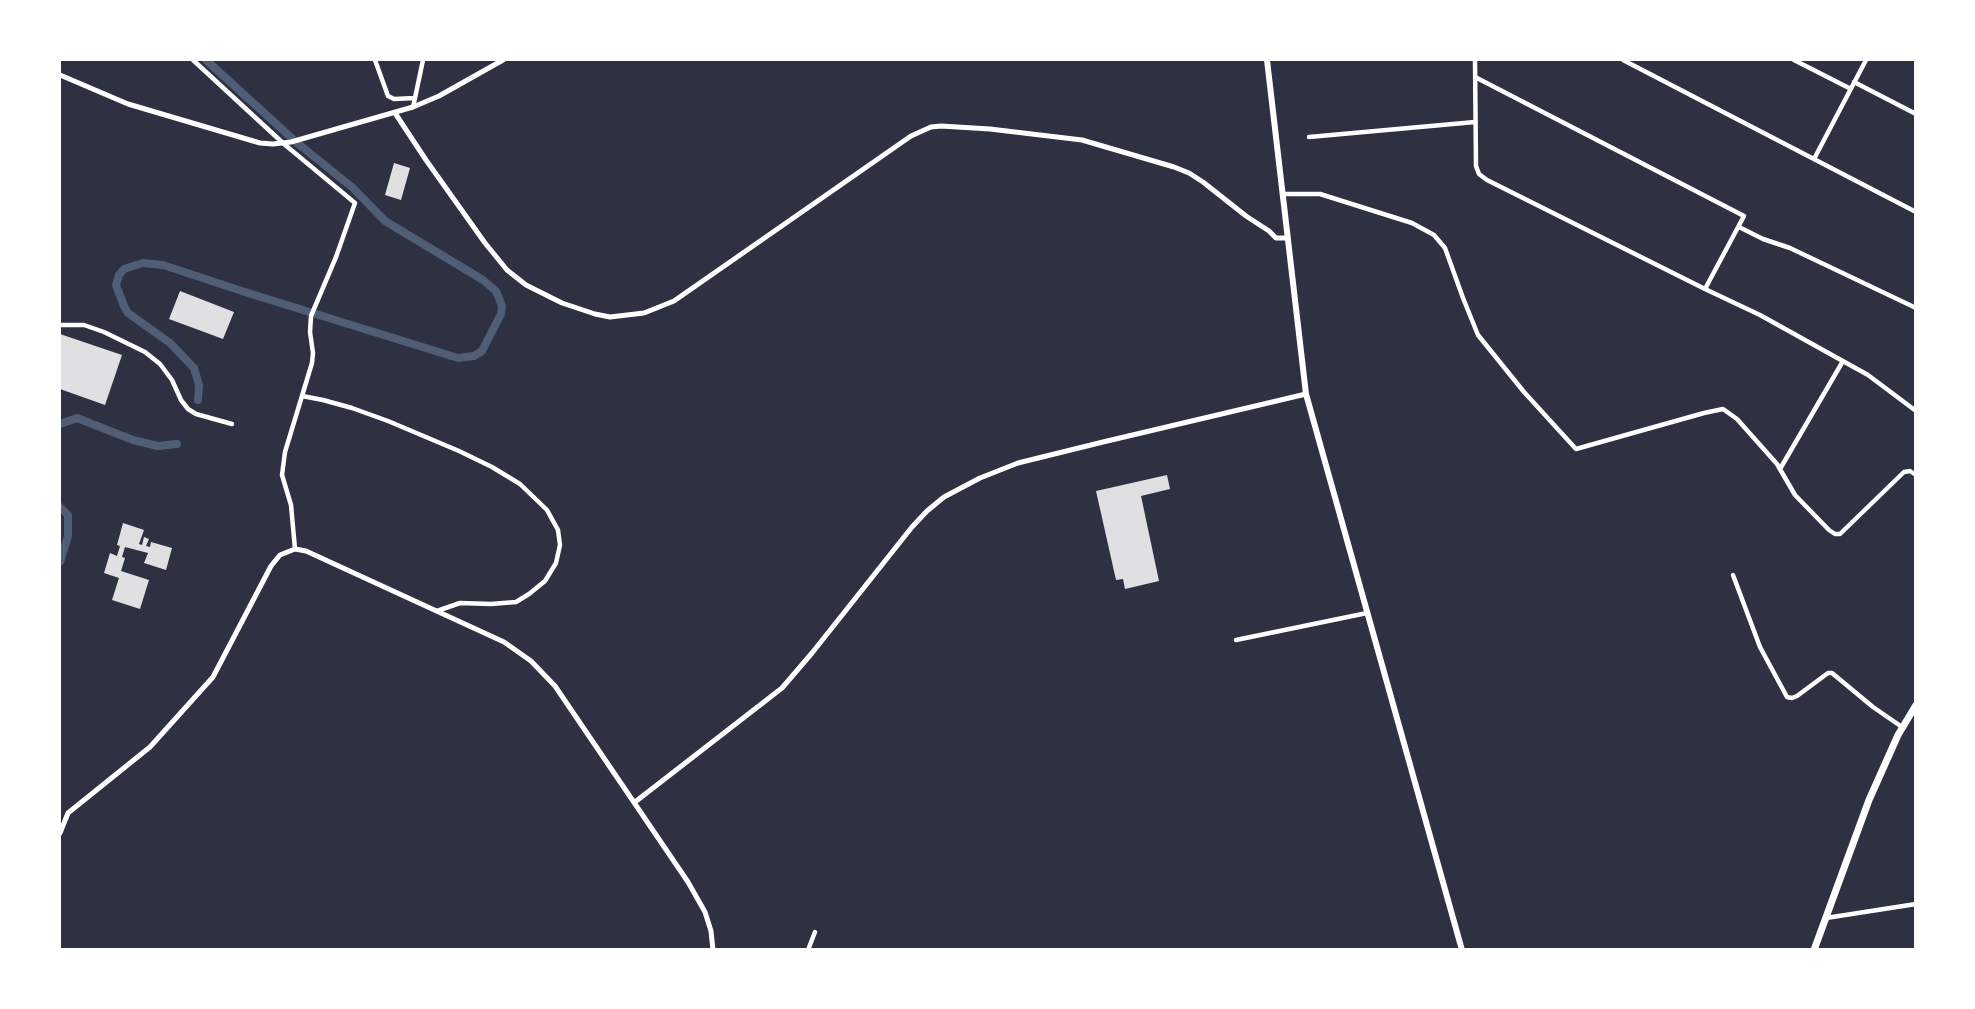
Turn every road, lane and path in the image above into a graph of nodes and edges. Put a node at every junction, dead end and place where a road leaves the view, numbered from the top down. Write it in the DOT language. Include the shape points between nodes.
graph roads {
  1 [pos="193,60"];
  2 [pos="375,60"];
  3 [pos="423,60"];
  4 [pos="503,60"];
  5 [pos="1268,60"];
  6 [pos="1475,60"];
  7 [pos="1623,60"];
  8 [pos="1794,60"];
  9 [pos="1866,60"];
  10 [pos="60,75"];
  11 [pos="1475,77"];
  12 [pos="1854,82"];
  13 [pos="1849,89"];
  14 [pos="415,98"];
  15 [pos="413,107"];
  16 [pos="395,113"];
  17 [pos="1916,114"];
  18 [pos="1475,122"];
  19 [pos="1309,137"];
  20 [pos="287,143"];
  21 [pos="1814,159"];
  22 [pos="1282,194"];
  23 [pos="1916,212"];
  24 [pos="1739,227"];
  25 [pos="1287,238"];
  26 [pos="1705,289"];
  27 [pos="1916,308"];
  28 [pos="60,325"];
  29 [pos="1843,361"];
  30 [pos="1306,394"];
  31 [pos="302,396"];
  32 [pos="1916,411"];
  33 [pos="232,424"];
  34 [pos="1780,469"];
  35 [pos="1916,475"];
  36 [pos="295,549"];
  37 [pos="1733,575"];
  38 [pos="437,611"];
  39 [pos="1367,613"];
  40 [pos="1236,639"];
  41 [pos="1916,705"];
  42 [pos="1912,716"];
  43 [pos="1902,727"];
  44 [pos="635,802"];
  45 [pos="60,833"];
  46 [pos="1916,904"];
  47 [pos="1825,918"];
  48 [pos="815,932"];
  49 [pos="713,950"];
  50 [pos="808,950"];
  51 [pos="1462,950"];
  52 [pos="1814,950"];
  1 -- 20 [label="street"];
  2 -- 14 [label="street" via="388,96"];
  3 -- 14 [label="street"];
  4 -- 15 [label="street"];
  5 -- 22 [label="main road"];
  6 -- 11 [label="street"];
  7 -- 21 [label="street"];
  8 -- 13 [label="street"];
  9 -- 12 [label="street"];
  10 -- 20 [label="street" via="150,111 260,143"];
  11 -- 18 [label="street"];
  11 -- 24 [label="street" via="1744,216"];
  12 -- 13 [label="street"];
  12 -- 17 [label="street"];
  13 -- 21 [label="street"];
  14 -- 15 [label="street"];
  15 -- 16 [label="street"];
  16 -- 20 [label="street"];
  16 -- 25 [label="street" via="507,270 562,303 610,317 644,313 674,301 911,136 931,127 1082,140 1174,167 1196,178 1276,238"];
  18 -- 19 [label="street"];
  18 -- 26 [label="street" via="1476,166 1487,180"];
  20 -- 31 [label="street" via="355,203 310,321 313,353"];
  21 -- 23 [label="street"];
  22 -- 25 [label="main road"];
  22 -- 34 [label="street" via="1320,194 1412,223 1434,235 1445,248 1478,335 1576,449 1723,409"];
  24 -- 26 [label="street"];
  24 -- 27 [label="street"];
  25 -- 30 [label="main road"];
  26 -- 29 [label="street"];
  28 -- 33 [label="street" via="84,325 145,352 160,364 188,409"];
  29 -- 32 [label="street"];
  29 -- 34 [label="street"];
  30 -- 39 [label="main road"];
  30 -- 44 [label="street" via="1018,463 944,498 912,527 782,688"];
  31 -- 36 [label="street" via="282,475"];
  31 -- 38 [label="street" via="388,421 492,467 520,484 547,510 560,545 545,581 516,602 460,603"];
  34 -- 35 [label="street" via="1795,495 1835,534 1904,472"];
  36 -- 38 [label="street"];
  36 -- 45 [label="street" via="280,555 271,566 213,677 150,747 68,813"];
  37 -- 43 [label="street" via="1760,647 1787,697 1797,696 1832,673"];
  38 -- 44 [label="street" via="504,642 531,661 555,686"];
  39 -- 40 [label="street"];
  39 -- 51 [label="main road"];
  41 -- 42 [label="main road"];
  42 -- 43 [label="main road"];
  43 -- 47 [label="main road"];
  44 -- 49 [label="street" via="699,900"];
  46 -- 47 [label="street"];
  47 -- 52 [label="main road"];
  48 -- 50 [label="street"];
}
